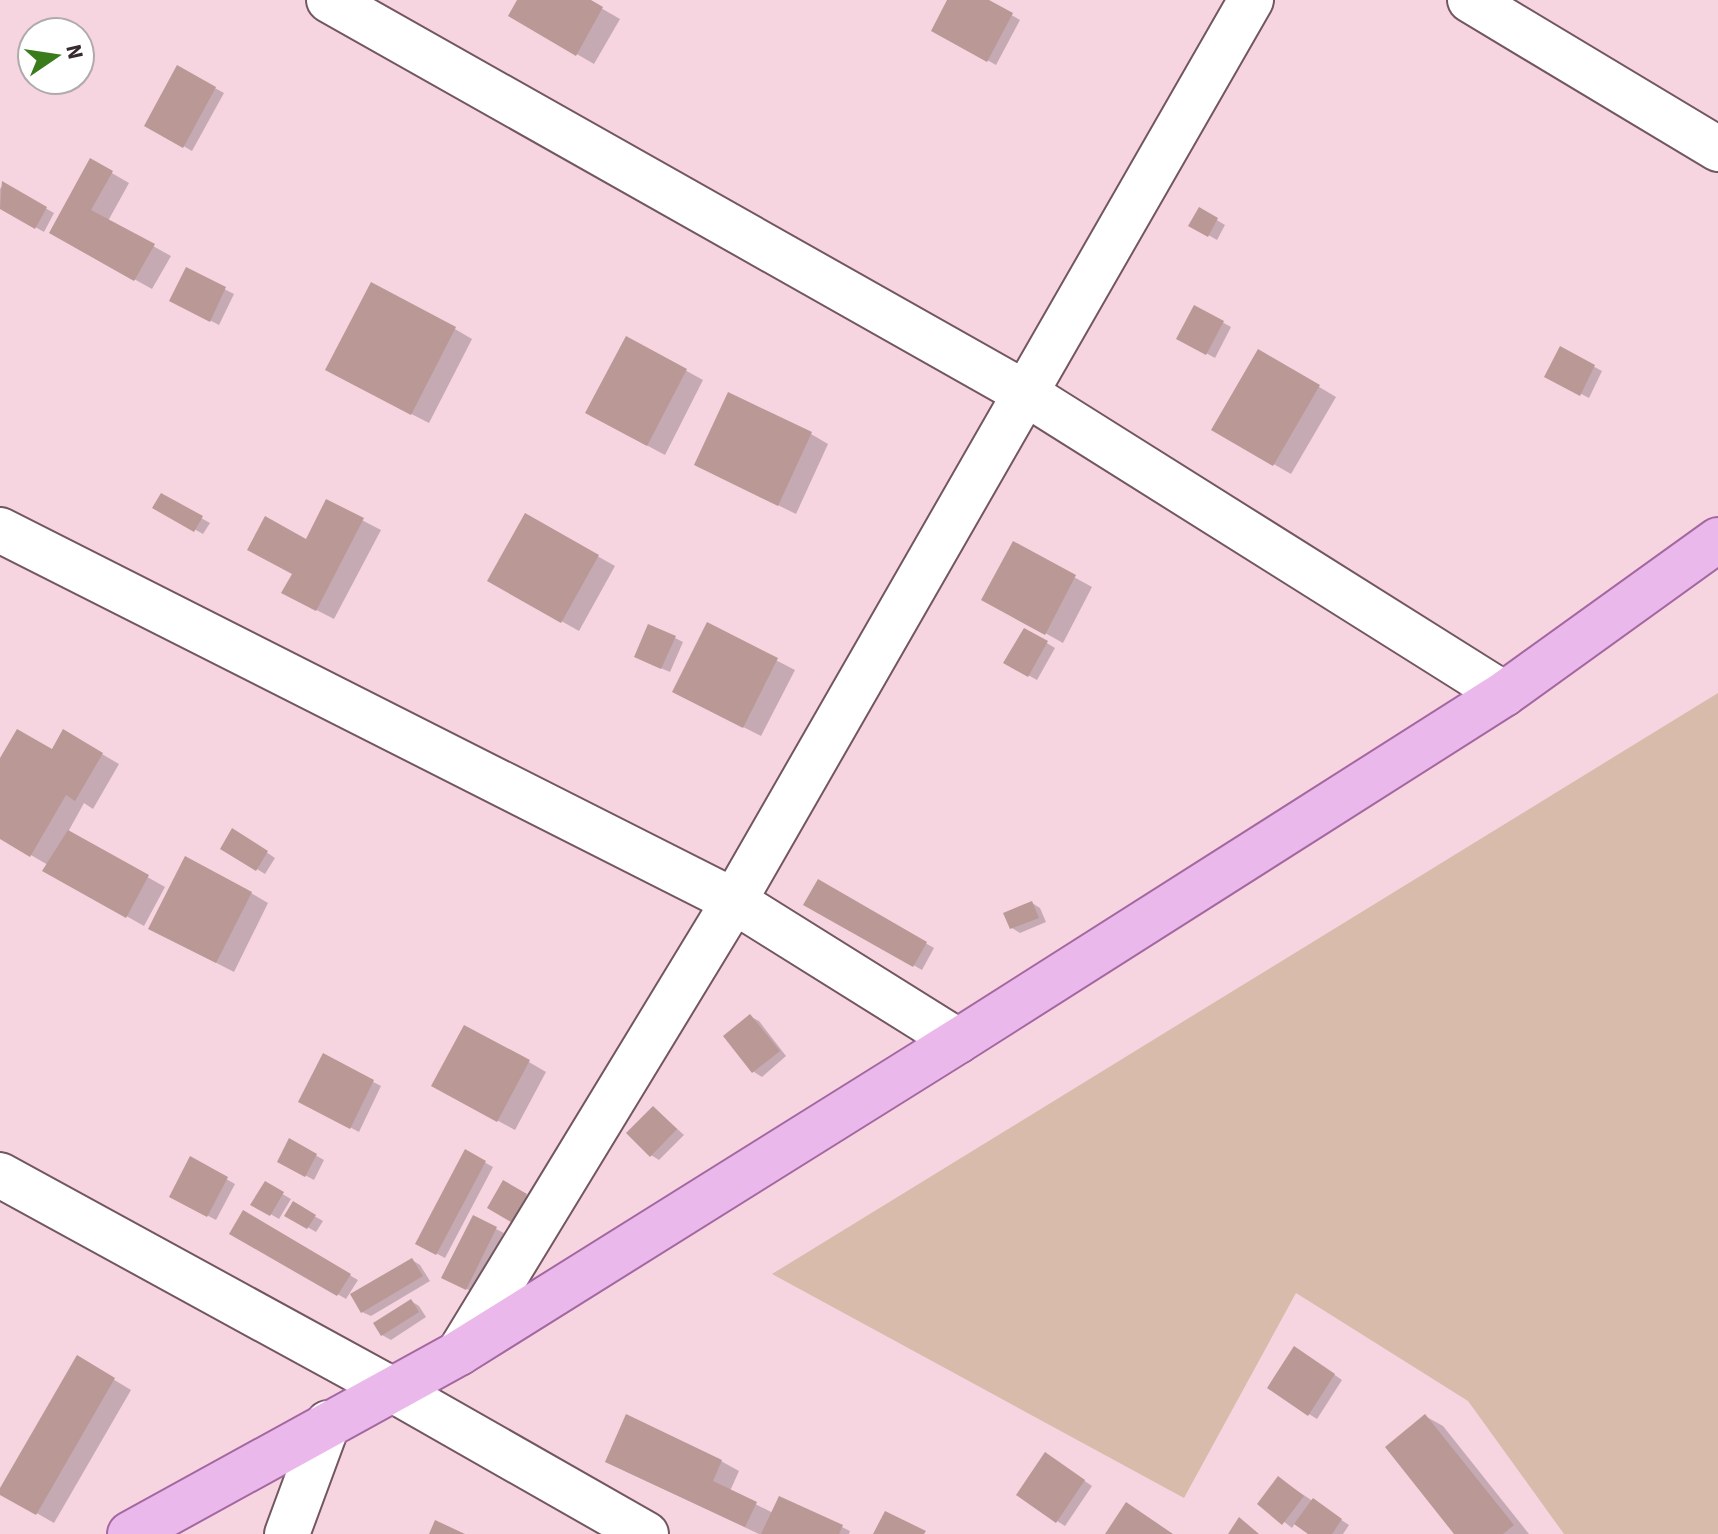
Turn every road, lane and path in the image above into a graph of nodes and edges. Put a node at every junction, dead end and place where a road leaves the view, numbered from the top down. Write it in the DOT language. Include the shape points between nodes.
graph roads {
  1 [pos="329,0"];
  2 [pos="1251,0"];
  3 [pos="1470,0"];
  4 [pos="1718,149"];
  5 [pos="1025,393"];
  6 [pos="0,530"];
  7 [pos="1718,540"];
  8 [pos="1504,694"];
  9 [pos="734,901"];
  10 [pos="958,1041"];
  11 [pos="0,1175"];
  12 [pos="459,1353"];
  13 [pos="393,1390"];
  14 [pos="328,1423"];
  15 [pos="130,1534"];
  16 [pos="287,1534"];
  17 [pos="646,1534"];
  1 -- 5 [label="street"];
  2 -- 5 [label="street"];
  3 -- 4 [label="street"];
  5 -- 8 [label="street"];
  5 -- 9 [label="street"];
  6 -- 9 [label="street"];
  7 -- 8 [label="main road"];
  8 -- 10 [label="main road"];
  9 -- 10 [label="street"];
  9 -- 12 [label="street"];
  10 -- 12 [label="main road"];
  11 -- 13 [label="street"];
  12 -- 13 [label="main road"];
  13 -- 14 [label="main road"];
  13 -- 17 [label="street"];
  14 -- 15 [label="main road"];
  14 -- 16 [label="street"];
}
